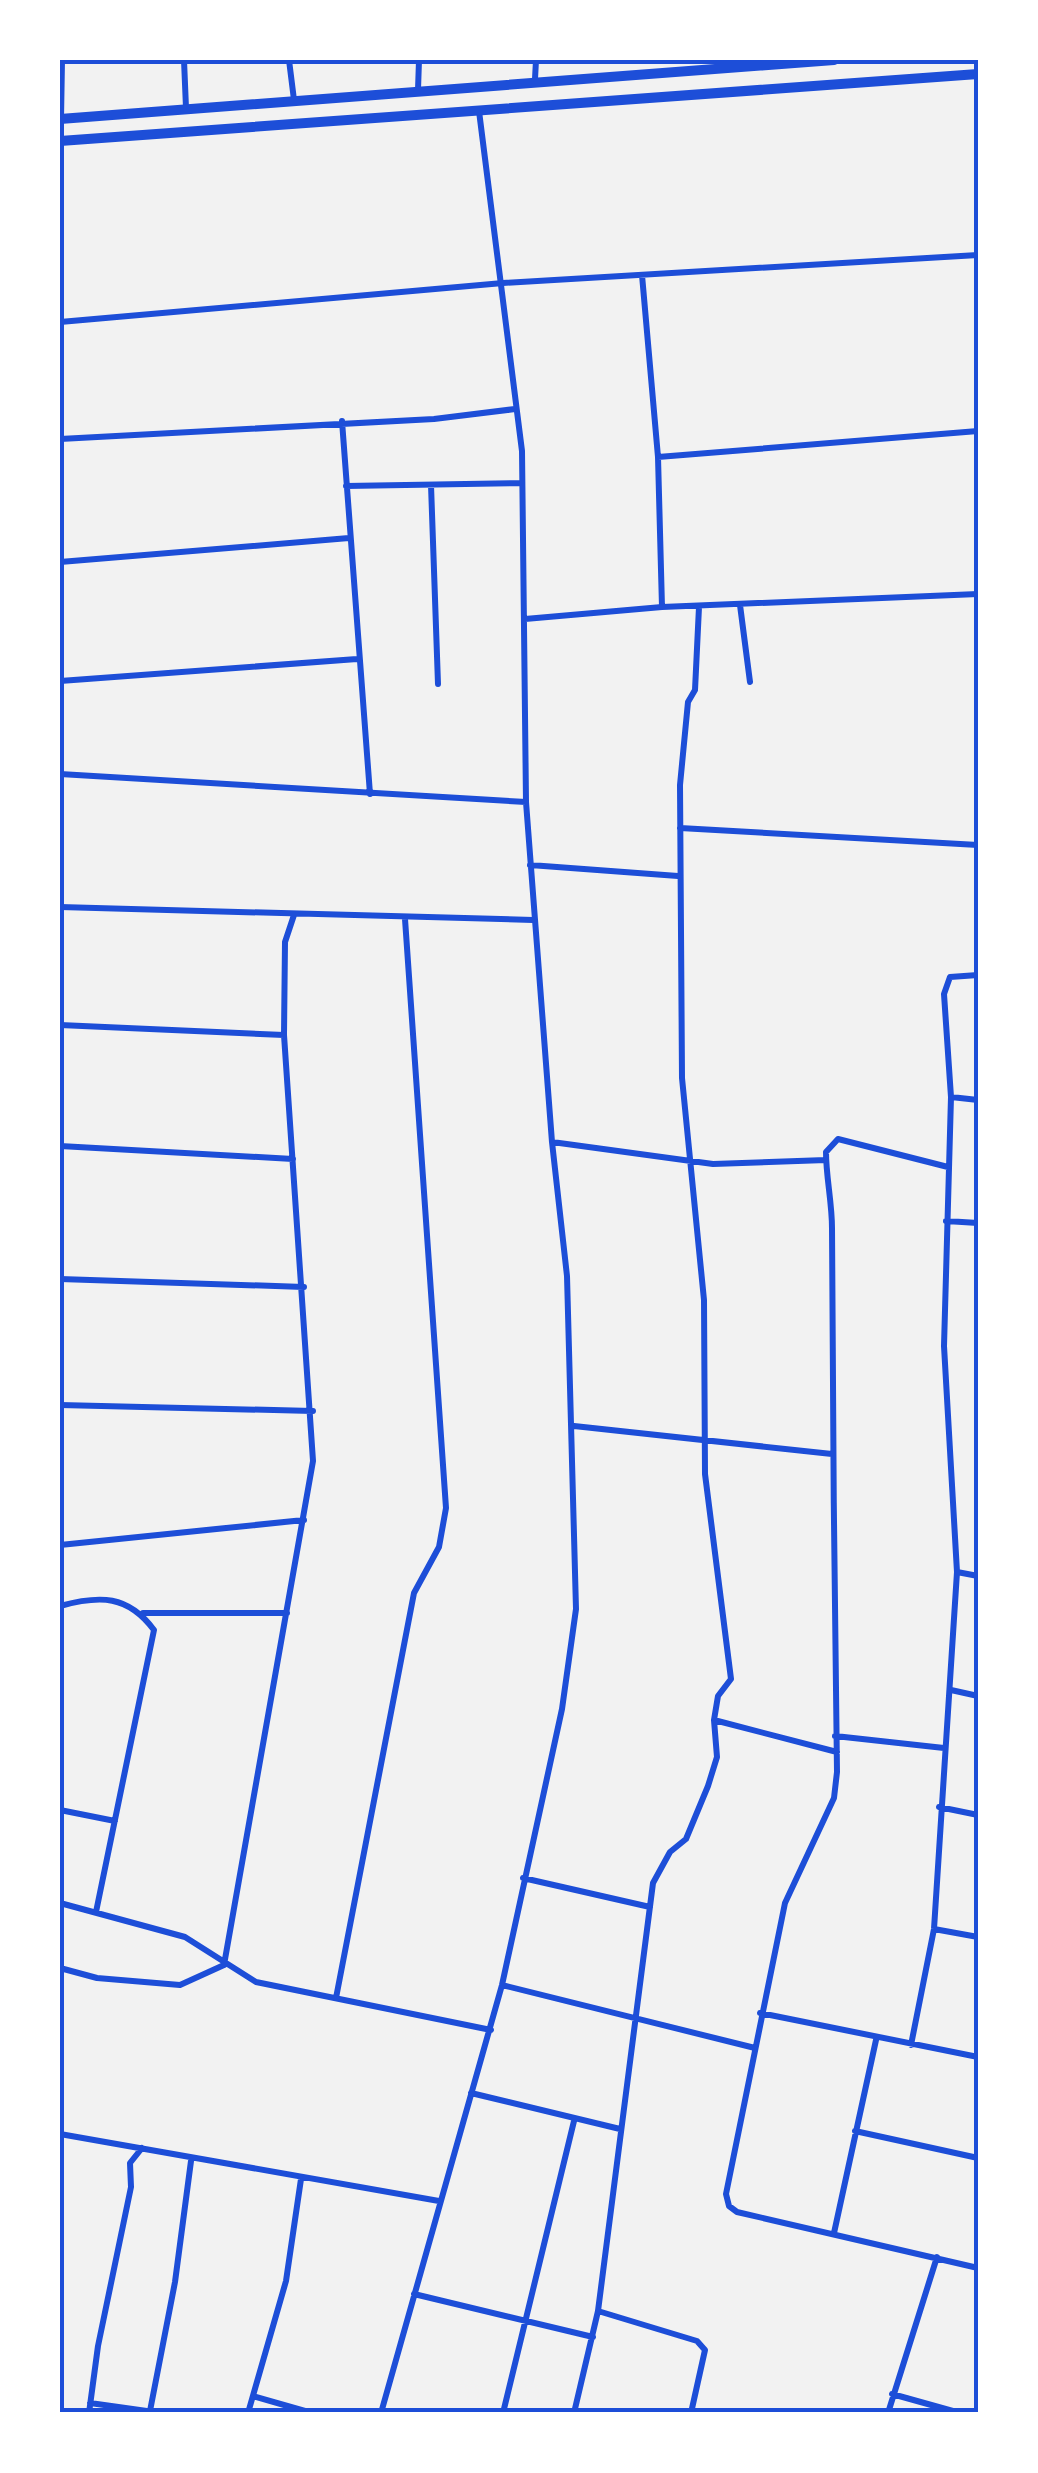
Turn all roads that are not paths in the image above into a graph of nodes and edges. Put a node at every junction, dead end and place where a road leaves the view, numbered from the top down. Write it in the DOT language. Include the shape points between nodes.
graph roads {
  1 [pos="62,60"];
  2 [pos="184,60"];
  3 [pos="289,60"];
  4 [pos="419,60"];
  5 [pos="536,60"];
  6 [pos="834,60"];
  7 [pos="766,62"];
  8 [pos="654,66"];
  9 [pos="978,74"];
  10 [pos="535,80"];
  11 [pos="418,90"];
  12 [pos="294,100"];
  13 [pos="186,110"];
  14 [pos="479,111"];
  15 [pos="60,119"];
  16 [pos="60,141"];
  17 [pos="978,254"];
  18 [pos="642,274"];
  19 [pos="503,284"];
  20 [pos="60,322"];
  21 [pos="515,409"];
  22 [pos="342,421"];
  23 [pos="978,431"];
  24 [pos="60,439"];
  25 [pos="658,457"];
  26 [pos="522,483"];
  27 [pos="431,485"];
  28 [pos="346,486"];
  29 [pos="349,538"];
  30 [pos="60,562"];
  31 [pos="978,594"];
  32 [pos="740,605"];
  33 [pos="662,607"];
  34 [pos="700,607"];
  35 [pos="525,619"];
  36 [pos="357,659"];
  37 [pos="60,682"];
  38 [pos="750,682"];
  39 [pos="438,684"];
  40 [pos="60,774"];
  41 [pos="370,794"];
  42 [pos="526,802"];
  43 [pos="680,828"];
  44 [pos="978,845"];
  45 [pos="530,866"];
  46 [pos="678,876"];
  47 [pos="60,907"];
  48 [pos="294,915"];
  49 [pos="404,919"];
  50 [pos="533,920"];
  51 [pos="978,976"];
  52 [pos="60,1025"];
  53 [pos="284,1035"];
  54 [pos="951,1097"];
  55 [pos="978,1100"];
  56 [pos="552,1142"];
  57 [pos="60,1146"];
  58 [pos="293,1159"];
  59 [pos="691,1159"];
  60 [pos="826,1160"];
  61 [pos="948,1167"];
  62 [pos="946,1221"];
  63 [pos="978,1224"];
  64 [pos="60,1279"];
  65 [pos="304,1287"];
  66 [pos="60,1404"];
  67 [pos="313,1411"];
  68 [pos="574,1426"];
  69 [pos="706,1438"];
  70 [pos="832,1454"];
  71 [pos="304,1520"];
  72 [pos="60,1545"];
  73 [pos="957,1572"];
  74 [pos="978,1576"];
  75 [pos="60,1606"];
  76 [pos="141,1613"];
  77 [pos="287,1613"];
  78 [pos="951,1690"];
  79 [pos="978,1696"];
  80 [pos="714,1720"];
  81 [pos="835,1736"];
  82 [pos="944,1748"];
  83 [pos="837,1752"];
  84 [pos="938,1807"];
  85 [pos="60,1810"];
  86 [pos="978,1815"];
  87 [pos="114,1821"];
  88 [pos="524,1878"];
  89 [pos="60,1902"];
  90 [pos="650,1906"];
  91 [pos="96,1912"];
  92 [pos="934,1929"];
  93 [pos="978,1937"];
  94 [pos="224,1965"];
  95 [pos="60,1968"];
  96 [pos="502,1986"];
  97 [pos="336,1998"];
  98 [pos="760,2012"];
  99 [pos="633,2020"];
  100 [pos="491,2030"];
  101 [pos="876,2040"];
  102 [pos="911,2045"];
  103 [pos="754,2048"];
  104 [pos="978,2057"];
  105 [pos="471,2093"];
  106 [pos="574,2120"];
  107 [pos="620,2129"];
  108 [pos="855,2131"];
  109 [pos="60,2134"];
  110 [pos="142,2148"];
  111 [pos="978,2158"];
  112 [pos="191,2160"];
  113 [pos="301,2179"];
  114 [pos="439,2202"];
  115 [pos="834,2233"];
  116 [pos="937,2257"];
  117 [pos="978,2268"];
  118 [pos="414,2294"];
  119 [pos="598,2312"];
  120 [pos="526,2320"];
  121 [pos="593,2337"];
  122 [pos="892,2394"];
  123 [pos="254,2396"];
  124 [pos="90,2402"];
  125 [pos="150,2410"];
  126 [pos="88,2413"];
  127 [pos="161,2413"];
  128 [pos="248,2413"];
  129 [pos="312,2413"];
  130 [pos="381,2413"];
  131 [pos="503,2413"];
  132 [pos="574,2413"];
  133 [pos="691,2413"];
  134 [pos="888,2413"];
  135 [pos="960,2413"];
  1 -- 15 [label="street"];
  2 -- 13 [label="street"];
  3 -- 12 [label="street"];
  4 -- 11 [label="street"];
  5 -- 10 [label="street"];
  6 -- 7 [label="highway"];
  7 -- 8 [label="highway"];
  8 -- 10 [label="highway"];
  9 -- 14 [label="highway"];
  10 -- 11 [label="highway"];
  11 -- 12 [label="highway"];
  12 -- 13 [label="highway"];
  13 -- 15 [label="highway"];
  14 -- 16 [label="highway"];
  14 -- 19 [label="street"];
  17 -- 18 [label="street"];
  18 -- 19 [label="street"];
  18 -- 25 [label="street"];
  19 -- 20 [label="street"];
  19 -- 21 [label="street"];
  21 -- 22 [label="street"];
  21 -- 26 [label="street"];
  22 -- 24 [label="street"];
  22 -- 28 [label="street"];
  23 -- 25 [label="street"];
  25 -- 33 [label="street"];
  26 -- 27 [label="street"];
  26 -- 35 [label="street"];
  27 -- 28 [label="street"];
  27 -- 39 [label="street"];
  28 -- 29 [label="street"];
  29 -- 30 [label="street"];
  29 -- 36 [label="street"];
  31 -- 32 [label="street"];
  32 -- 34 [label="street"];
  32 -- 38 [label="street"];
  33 -- 34 [label="street"];
  33 -- 35 [label="street"];
  34 -- 43 [label="street"];
  35 -- 42 [label="street"];
  36 -- 37 [label="street"];
  36 -- 41 [label="street"];
  40 -- 41 [label="street"];
  41 -- 42 [label="street"];
  42 -- 45 [label="street"];
  43 -- 44 [label="street"];
  43 -- 46 [label="street"];
  45 -- 46 [label="street"];
  45 -- 50 [label="street"];
  46 -- 59 [label="street" via="682,1078"];
  47 -- 48 [label="street"];
  48 -- 49 [label="street"];
  48 -- 53 [label="street" via="284,942"];
  49 -- 50 [label="street"];
  49 -- 97 [label="street" via="446,1508 439,1547 414,1593"];
  50 -- 56 [label="street"];
  51 -- 54 [label="street" via="954,974 944,987"];
  52 -- 53 [label="street"];
  53 -- 58 [label="street"];
  54 -- 55 [label="street"];
  54 -- 61 [label="street"];
  56 -- 59 [label="street"];
  56 -- 68 [label="street"];
  57 -- 58 [label="street"];
  58 -- 65 [label="street"];
  59 -- 60 [label="street"];
  59 -- 69 [label="street" via="704,1300"];
  60 -- 61 [label="street" via="838,1139"];
  60 -- 70 [label="street"];
  61 -- 62 [label="street"];
  62 -- 63 [label="street"];
  62 -- 73 [label="street" via="945,1387"];
  64 -- 65 [label="street"];
  65 -- 67 [label="street"];
  66 -- 67 [label="street"];
  67 -- 71 [label="street" via="314,1461"];
  68 -- 69 [label="street"];
  68 -- 88 [label="street" via="574,1624"];
  69 -- 70 [label="street"];
  69 -- 80 [label="street" via="731,1679 718,1696"];
  70 -- 81 [label="street"];
  71 -- 72 [label="street"];
  71 -- 77 [label="street"];
  73 -- 74 [label="street"];
  73 -- 78 [label="street"];
  75 -- 76 [label="street" via="89,1598 122,1600"];
  76 -- 77 [label="street"];
  76 -- 87 [label="street" via="154,1630"];
  77 -- 94 [label="street"];
  78 -- 79 [label="street"];
  78 -- 82 [label="street"];
  80 -- 83 [label="street"];
  80 -- 90 [label="street" via="717,1757 708,1786 686,1839 670,1852 654,1883"];
  81 -- 82 [label="street"];
  81 -- 83 [label="street"];
  82 -- 84 [label="street"];
  83 -- 98 [label="street" via="834,1798 785,1903"];
  84 -- 86 [label="street"];
  84 -- 92 [label="street"];
  85 -- 87 [label="street"];
  87 -- 91 [label="street"];
  88 -- 90 [label="street"];
  88 -- 96 [label="street"];
  89 -- 91 [label="street"];
  90 -- 99 [label="street"];
  91 -- 94 [label="street" via="185,1938"];
  92 -- 93 [label="street"];
  92 -- 102 [label="street"];
  94 -- 95 [label="street" via="180,1984 97,1978"];
  94 -- 97 [label="street" via="256,1982"];
  96 -- 99 [label="street"];
  96 -- 100 [label="street"];
  97 -- 100 [label="street"];
  98 -- 101 [label="street"];
  98 -- 103 [label="street"];
  99 -- 103 [label="street"];
  99 -- 107 [label="street"];
  100 -- 105 [label="street"];
  101 -- 102 [label="street"];
  101 -- 108 [label="street"];
  102 -- 104 [label="street"];
  103 -- 115 [label="street" via="729,2206"];
  105 -- 106 [label="street"];
  105 -- 114 [label="street"];
  106 -- 107 [label="street"];
  106 -- 120 [label="street"];
  107 -- 119 [label="street"];
  108 -- 111 [label="street"];
  108 -- 115 [label="street"];
  109 -- 110 [label="street"];
  110 -- 112 [label="street"];
  110 -- 124 [label="street" via="130,2163 131,2188"];
  112 -- 113 [label="street"];
  112 -- 125 [label="street"];
  113 -- 114 [label="street"];
  113 -- 123 [label="street" via="286,2281"];
  114 -- 118 [label="street"];
  115 -- 116 [label="street"];
  116 -- 117 [label="street"];
  116 -- 122 [label="street"];
  118 -- 120 [label="street"];
  118 -- 130 [label="street"];
  119 -- 121 [label="street"];
  119 -- 133 [label="street" via="698,2341 704,2366"];
  120 -- 121 [label="street"];
  120 -- 131 [label="street"];
  121 -- 132 [label="street"];
  122 -- 134 [label="street"];
  122 -- 135 [label="street"];
  123 -- 128 [label="street"];
  123 -- 129 [label="street"];
  124 -- 125 [label="street"];
  124 -- 126 [label="street"];
  125 -- 127 [label="street"];
}
